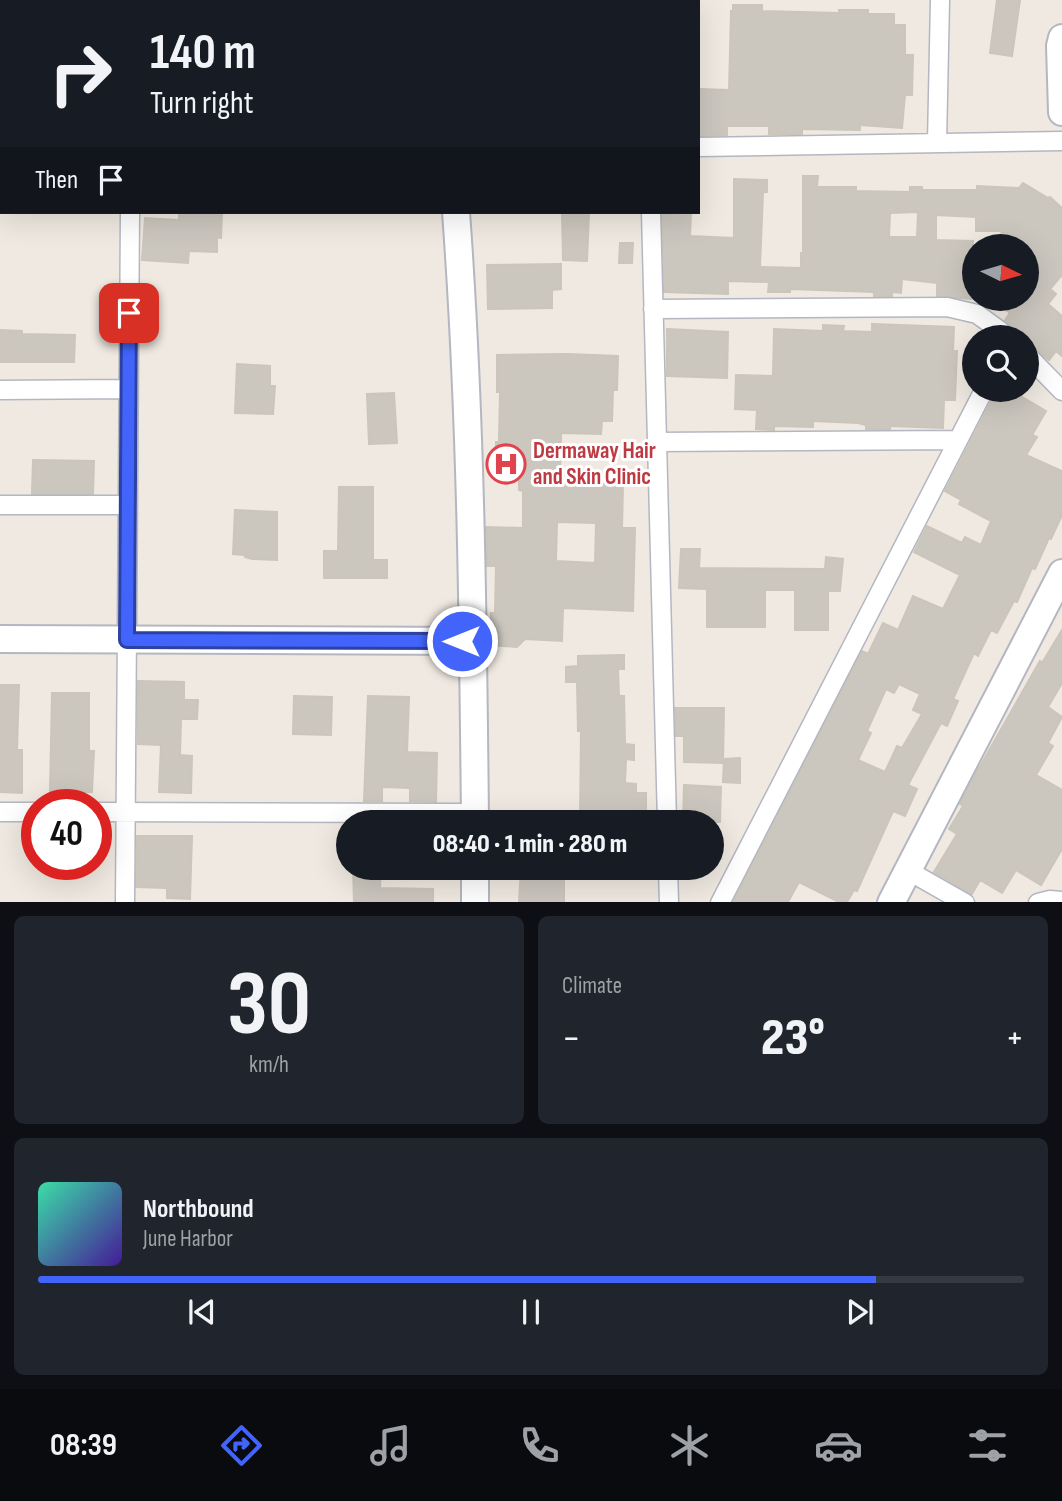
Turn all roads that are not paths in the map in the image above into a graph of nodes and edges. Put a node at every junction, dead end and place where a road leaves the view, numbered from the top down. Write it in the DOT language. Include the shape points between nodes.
graph roads {
  1 [pos="940,0"];
  2 [pos="1062,38"];
  3 [pos="1062,112"];
  4 [pos="1062,141"];
  5 [pos="937,143"];
  6 [pos="700,147"];
  7 [pos="130,214"];
  8 [pos="444,214"];
  9 [pos="456,214"];
  10 [pos="650,214"];
  11 [pos="653,309"];
  12 [pos="992,325"];
  13 [pos="1039,367"];
  14 [pos="128,389"];
  15 [pos="0,390"];
  16 [pos="1062,391"];
  17 [pos="978,402"];
  18 [pos="958,440"];
  19 [pos="657,442"];
  20 [pos="0,505"];
  21 [pos="128,505"];
  22 [pos="1062,573"];
  23 [pos="0,639"];
  24 [pos="127,640"];
  25 [pos="468,641"];
  26 [pos="467,810"];
  27 [pos="667,810"];
  28 [pos="0,812"];
  29 [pos="21,812"];
  30 [pos="112,812"];
  31 [pos="126,812"];
  32 [pos="336,816"];
  33 [pos="907,870"];
  34 [pos="464,880"];
  35 [pos="475,880"];
  36 [pos="668,880"];
  37 [pos="1062,901"];
  38 [pos="125,902"];
  39 [pos="464,902"];
  40 [pos="475,902"];
  41 [pos="669,902"];
  42 [pos="720,902"];
  43 [pos="891,902"];
  44 [pos="965,902"];
  45 [pos="1038,902"];
  1 -- 5 [label="street"];
  2 -- 3 [label="main road"];
  4 -- 5 [label="street"];
  5 -- 6 [label="street"];
  7 -- 14 [label="street"];
  8 -- 25 [label="main road"];
  9 -- 25 [label="main road" via="465,326"];
  10 -- 11 [label="street"];
  11 -- 12 [label="street" via="947,307 977,314"];
  11 -- 19 [label="street"];
  13 -- 16 [label="street"];
  14 -- 15 [label="street"];
  14 -- 21 [label="street"];
  17 -- 18 [label="street"];
  18 -- 19 [label="street"];
  18 -- 42 [label="street"];
  19 -- 27 [label="street"];
  20 -- 21 [label="street"];
  21 -- 24 [label="street"];
  22 -- 33 [label="main road"];
  23 -- 24 [label="main road"];
  24 -- 25 [label="main road"];
  24 -- 31 [label="street"];
  25 -- 26 [label="main road"];
  28 -- 29 [label="street"];
  30 -- 31 [label="street"];
  31 -- 32 [label="street"];
  31 -- 38 [label="street"];
  33 -- 43 [label="main road"];
  33 -- 44 [label="street"];
  34 -- 39 [label="main road"];
  35 -- 40 [label="main road"];
  36 -- 41 [label="street"];
  37 -- 45 [label="street"];
}
